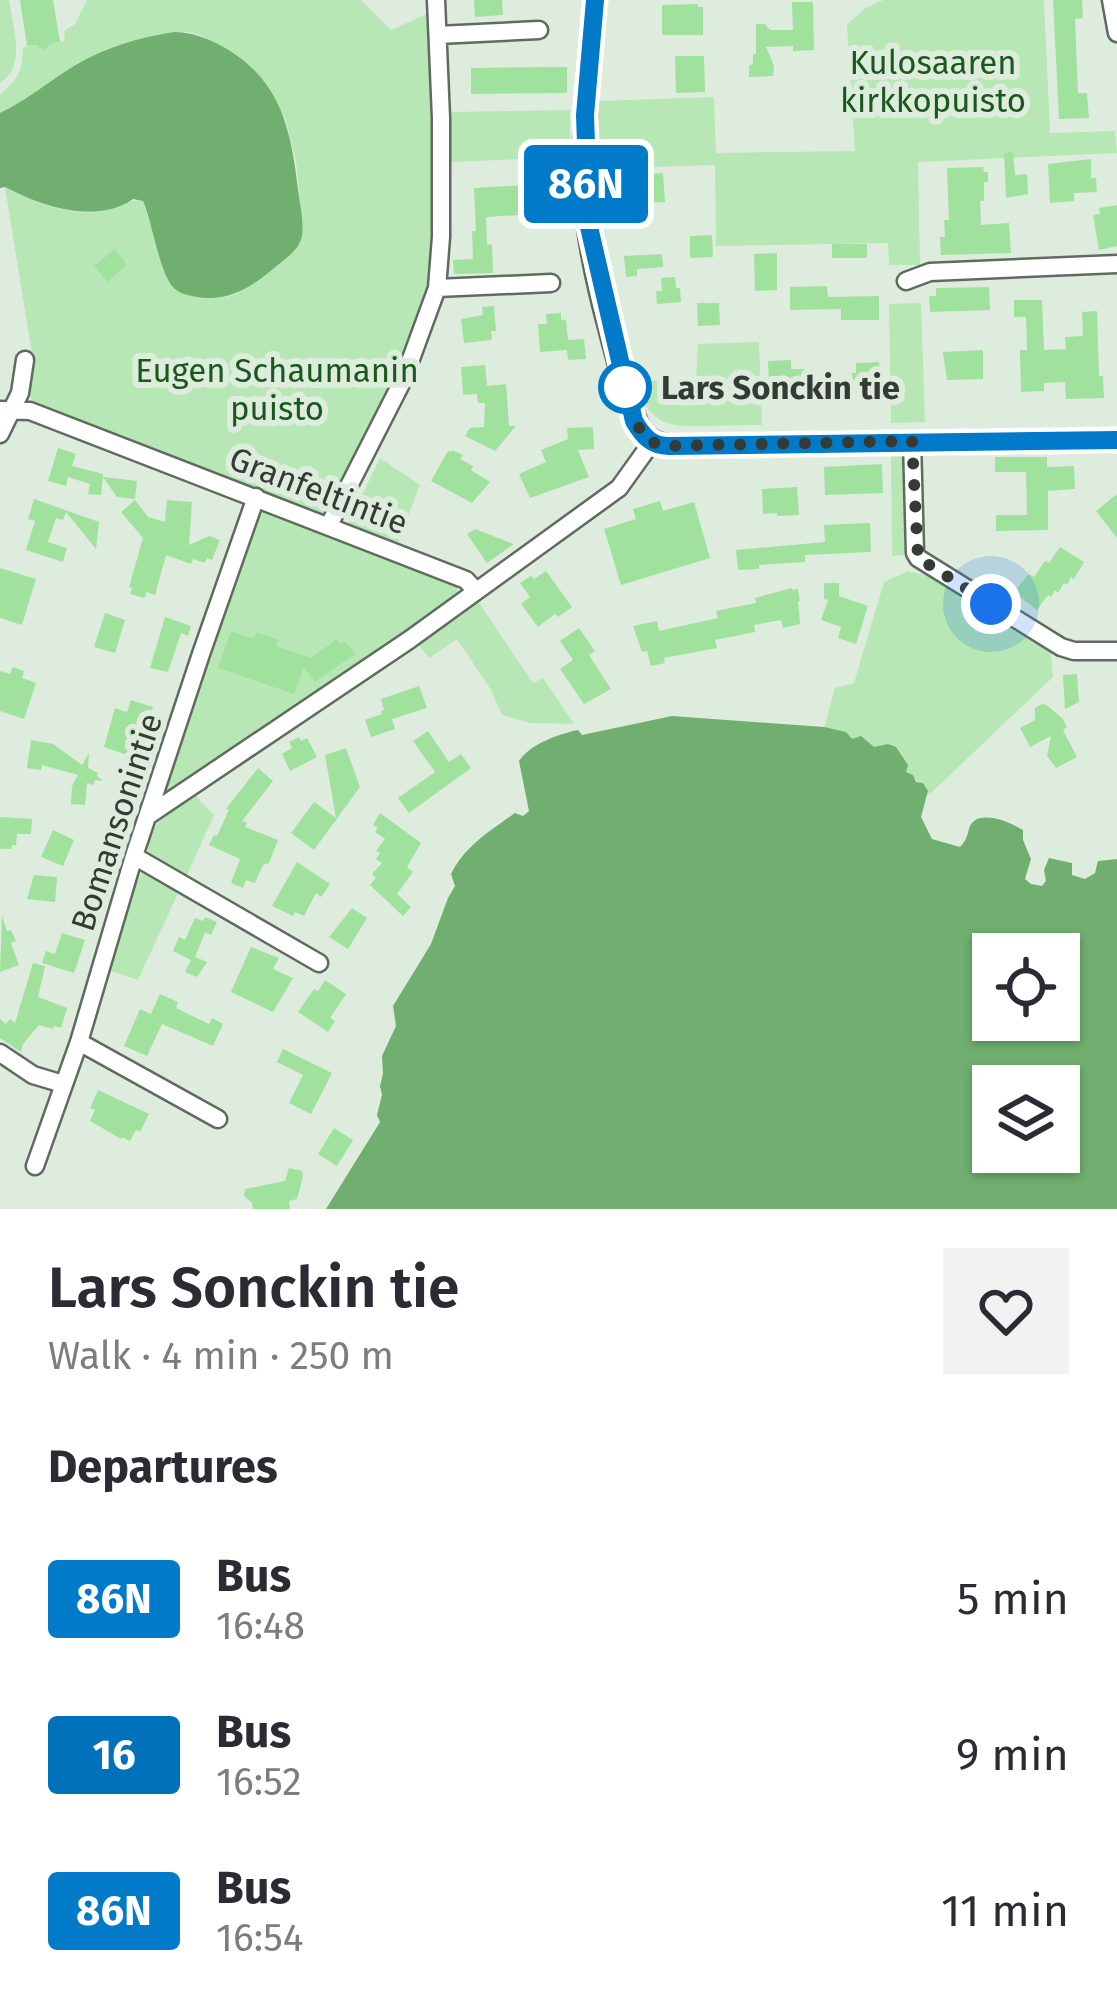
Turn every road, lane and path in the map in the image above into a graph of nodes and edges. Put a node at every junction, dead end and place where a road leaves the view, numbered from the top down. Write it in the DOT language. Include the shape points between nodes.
graph roads {
  1 [pos="436,0"];
  2 [pos="595,0"];
  3 [pos="1111,0"];
  4 [pos="539,30"];
  5 [pos="1117,33"];
  6 [pos="438,35"];
  7 [pos="1117,264"];
  8 [pos="906,281"];
  9 [pos="551,283"];
  10 [pos="437,288"];
  11 [pos="25,360"];
  12 [pos="7,409"];
  13 [pos="0,434"];
  14 [pos="1117,440"];
  15 [pos="912,441"];
  16 [pos="652,442"];
  17 [pos="256,497"];
  18 [pos="329,525"];
  19 [pos="476,591"];
  20 [pos="1117,652"];
  21 [pos="148,816"];
  22 [pos="134,856"];
  23 [pos="319,963"];
  24 [pos="79,1042"];
  25 [pos="0,1053"];
  26 [pos="63,1084"];
  27 [pos="218,1119"];
  28 [pos="35,1166"];
  1 -- 6 [label="street"];
  2 -- 16 [label="street" via="585,115 589,227 634,421"];
  3 -- 5 [label="street"];
  4 -- 6 [label="street"];
  6 -- 10 [label="street"];
  7 -- 8 [label="street" via="930,272"];
  9 -- 10 [label="street"];
  10 -- 18 [label="street" via="404,377"];
  11 -- 12 [label="street" via="20,393"];
  12 -- 13 [label="street"];
  12 -- 17 [label="street, Granfeltintie"];
  14 -- 15 [label="street"];
  15 -- 16 [label="street"];
  15 -- 20 [label="street" via="918,558 1061,647"];
  16 -- 19 [label="street" via="619,488"];
  17 -- 18 [label="street, Granfeltintie"];
  17 -- 21 [label="street, Bomansonintie"];
  18 -- 19 [label="street, Granfeltintie"];
  19 -- 21 [label="street"];
  21 -- 22 [label="street, Bomansonintie"];
  22 -- 23 [label="street"];
  22 -- 24 [label="street, Bomansonintie"];
  24 -- 26 [label="street, Bomansonintie"];
  24 -- 27 [label="street"];
  25 -- 26 [label="street"];
  26 -- 28 [label="street, Bomansonintie"];
}
